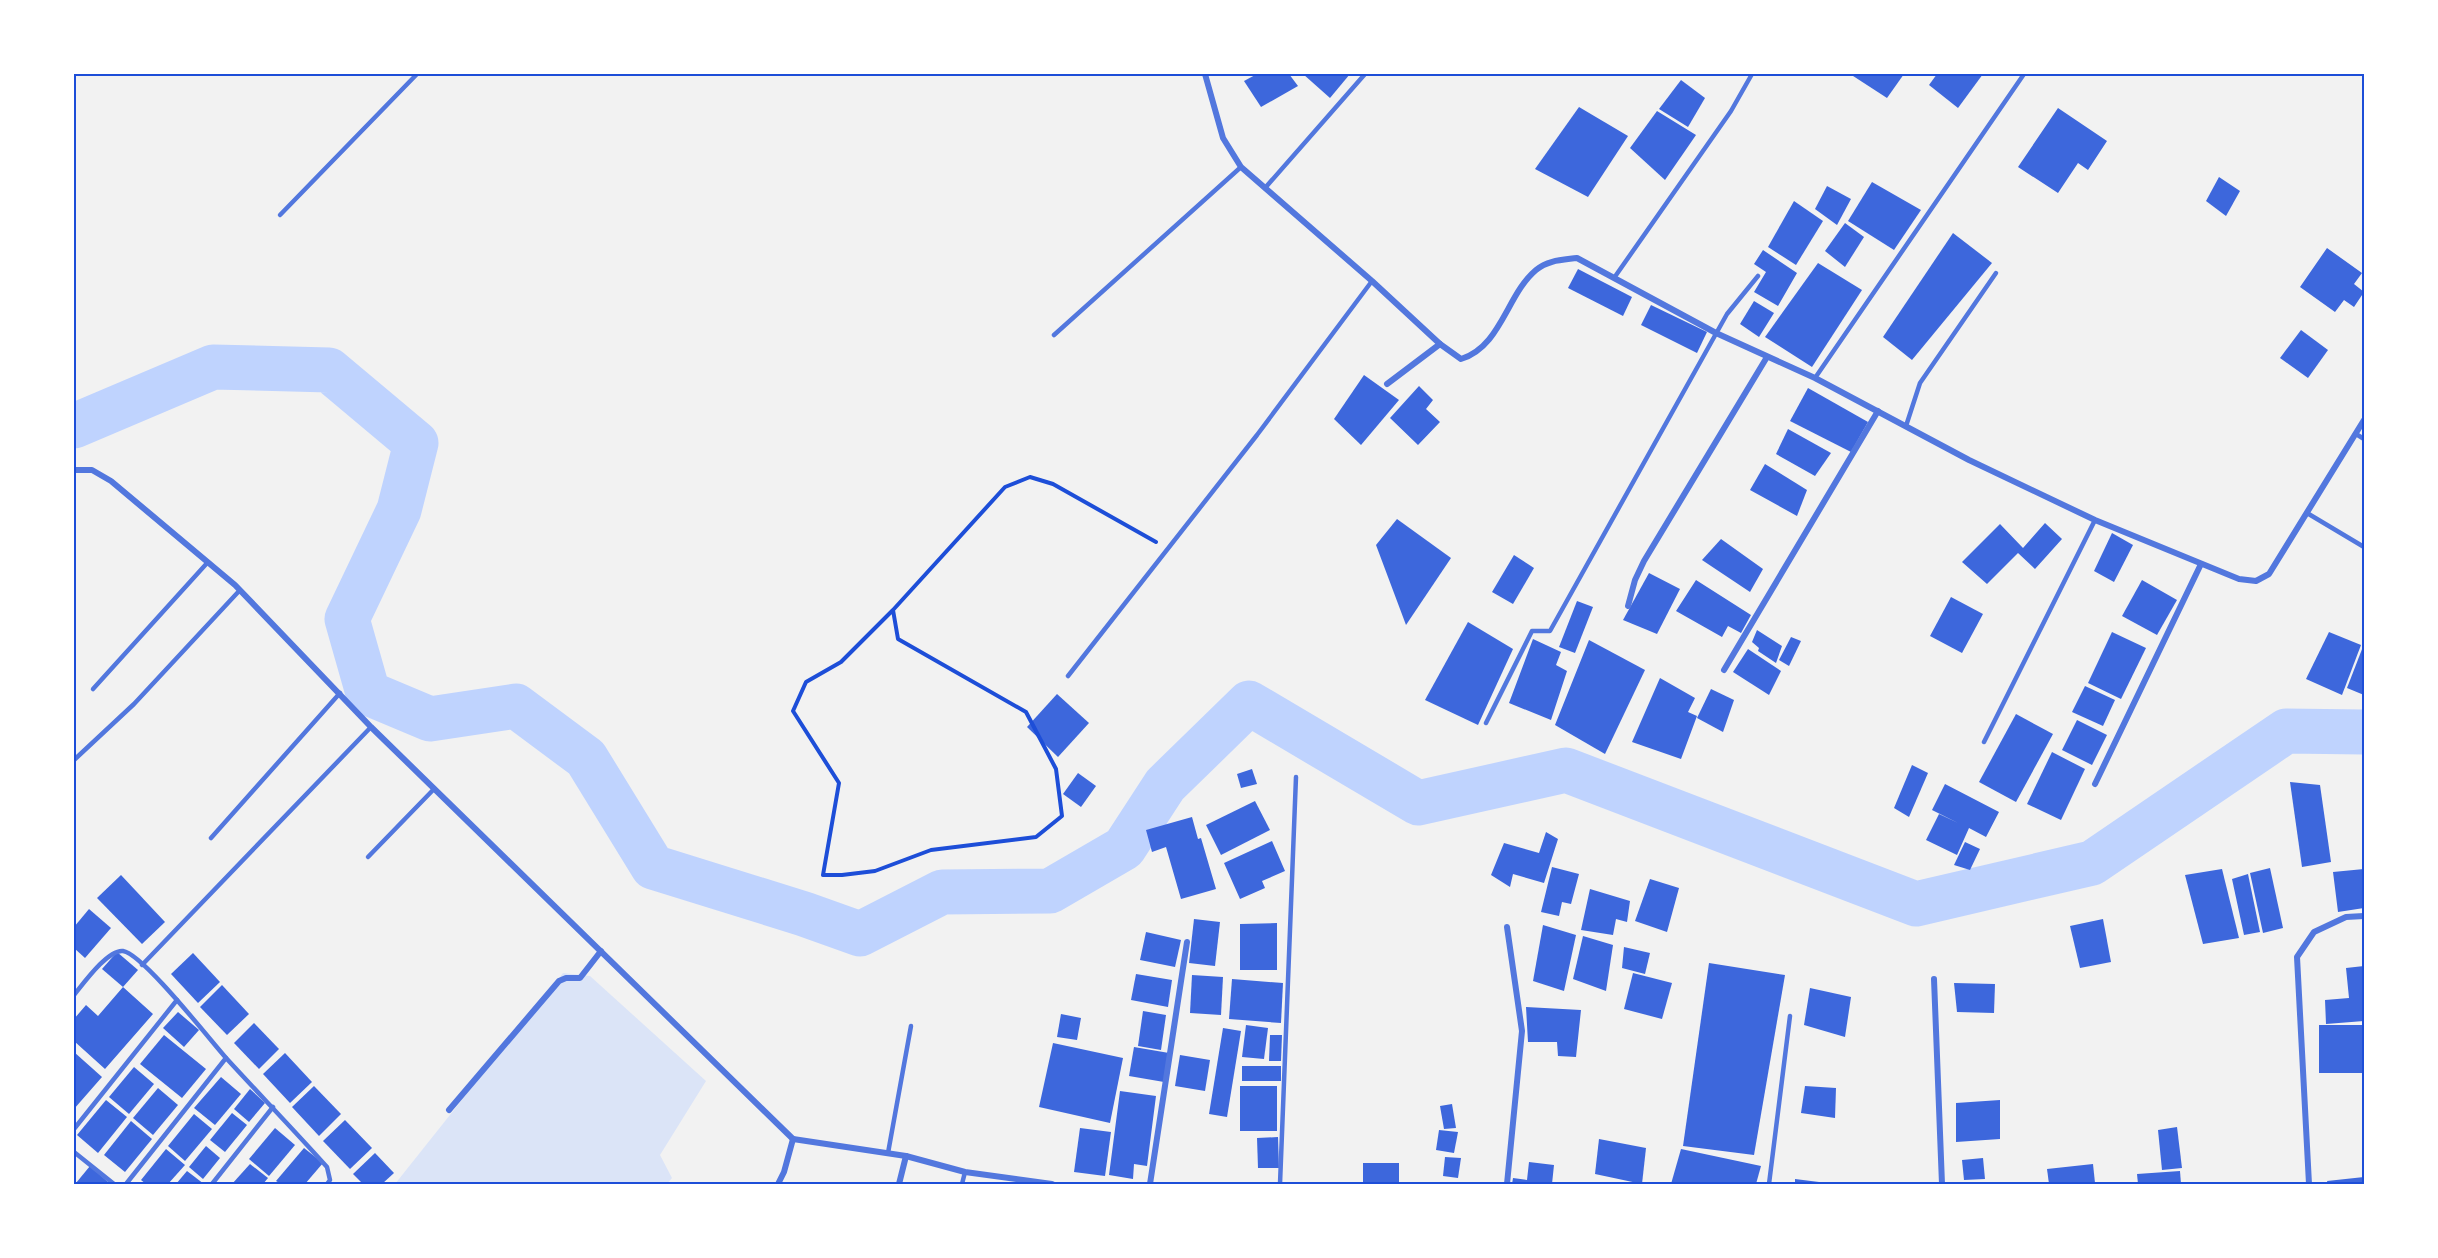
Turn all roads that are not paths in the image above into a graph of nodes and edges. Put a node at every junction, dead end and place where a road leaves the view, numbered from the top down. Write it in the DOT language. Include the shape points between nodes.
graph roads {
  1 [pos="417,74"];
  2 [pos="1205,74"];
  3 [pos="1365,74"];
  4 [pos="1752,74"];
  5 [pos="2024,74"];
  6 [pos="1241,167"];
  7 [pos="1265,188"];
  8 [pos="280,215"];
  9 [pos="1996,273"];
  10 [pos="1758,276"];
  11 [pos="1614,278"];
  12 [pos="1372,281"];
  13 [pos="1716,333"];
  14 [pos="1054,335"];
  15 [pos="1440,344"];
  16 [pos="1767,357"];
  17 [pos="1815,378"];
  18 [pos="1387,384"];
  19 [pos="1878,411"];
  20 [pos="2364,420"];
  21 [pos="1906,426"];
  22 [pos="2356,434"];
  23 [pos="2364,439"];
  24 [pos="74,470"];
  25 [pos="2307,513"];
  26 [pos="2095,520"];
  27 [pos="2364,547"];
  28 [pos="208,562"];
  29 [pos="2201,564"];
  30 [pos="240,590"];
  31 [pos="1628,606"];
  32 [pos="1724,670"];
  33 [pos="1068,676"];
  34 [pos="93,689"];
  35 [pos="340,693"];
  36 [pos="1486,723"];
  37 [pos="371,727"];
  38 [pos="1984,742"];
  39 [pos="74,760"];
  40 [pos="1296,777"];
  41 [pos="2095,784"];
  42 [pos="434,789"];
  43 [pos="211,838"];
  44 [pos="368,857"];
  45 [pos="2364,916"];
  46 [pos="1507,927"];
  47 [pos="1187,942"];
  48 [pos="601,951"];
  49 [pos="142,964"];
  50 [pos="1934,979"];
  51 [pos="74,995"];
  52 [pos="177,999"];
  53 [pos="1790,1016"];
  54 [pos="911,1026"];
  55 [pos="226,1058"];
  56 [pos="273,1107"];
  57 [pos="449,1110"];
  58 [pos="74,1129"];
  59 [pos="793,1139"];
  60 [pos="74,1152"];
  61 [pos="888,1153"];
  62 [pos="906,1156"];
  63 [pos="965,1172"];
  64 [pos="1020,1183"];
  65 [pos="114,1185"];
  66 [pos="126,1185"];
  67 [pos="212,1185"];
  68 [pos="327,1185"];
  69 [pos="778,1185"];
  70 [pos="899,1185"];
  71 [pos="963,1185"];
  72 [pos="1052,1185"];
  73 [pos="1150,1185"];
  74 [pos="1280,1185"];
  75 [pos="1507,1185"];
  76 [pos="1769,1185"];
  77 [pos="1942,1185"];
  78 [pos="2309,1185"];
  1 -- 8 [label="lane"];
  2 -- 6 [label="street" via="1223,138"];
  3 -- 7 [label="lane"];
  4 -- 11 [label="lane" via="1731,111"];
  5 -- 17 [label="lane"];
  6 -- 7 [label="street"];
  6 -- 14 [label="lane"];
  7 -- 12 [label="street"];
  9 -- 21 [label="lane" via="1920,383"];
  10 -- 13 [label="lane"];
  11 -- 13 [label="street"];
  11 -- 15 [label="street" via="1576,258 1554,260 1536,270 1490,338 1473,355 1461,359"];
  12 -- 15 [label="street"];
  12 -- 33 [label="lane"];
  13 -- 16 [label="street"];
  13 -- 36 [label="lane" via="1550,631 1532,631"];
  15 -- 18 [label="street"];
  16 -- 17 [label="street"];
  16 -- 31 [label="street" via="1644,561"];
  17 -- 19 [label="street"];
  19 -- 21 [label="street"];
  19 -- 32 [label="street"];
  20 -- 22 [label="street"];
  21 -- 26 [label="street"];
  22 -- 23 [label="lane"];
  22 -- 25 [label="street"];
  24 -- 28 [label="street" via="93,470 111,481"];
  25 -- 27 [label="lane"];
  25 -- 29 [label="street" via="2269,574 2256,581 2239,579"];
  26 -- 29 [label="street"];
  26 -- 38 [label="lane"];
  28 -- 30 [label="street"];
  28 -- 34 [label="lane"];
  29 -- 41 [label="street"];
  30 -- 35 [label="street"];
  30 -- 39 [label="lane" via="134,704"];
  35 -- 37 [label="street"];
  35 -- 43 [label="lane"];
  37 -- 42 [label="street"];
  37 -- 49 [label="lane"];
  40 -- 74 [label="lane"];
  42 -- 44 [label="lane"];
  42 -- 48 [label="street"];
  45 -- 78 [label="street" via="2346,917 2314,932 2297,957"];
  46 -- 75 [label="street" via="1522,1031"];
  47 -- 73 [label="street"];
  48 -- 57 [label="street" via="580,978 559,981"];
  48 -- 59 [label="street"];
  49 -- 51 [label="lane" via="135,956 116,951"];
  49 -- 52 [label="lane"];
  50 -- 77 [label="street"];
  52 -- 55 [label="lane"];
  52 -- 58 [label="lane"];
  53 -- 76 [label="lane"];
  54 -- 61 [label="lane"];
  55 -- 56 [label="lane"];
  55 -- 66 [label="lane"];
  56 -- 67 [label="lane"];
  56 -- 68 [label="lane" via="327,1167"];
  59 -- 61 [label="street"];
  59 -- 69 [label="street"];
  60 -- 65 [label="lane"];
  61 -- 62 [label="street"];
  62 -- 63 [label="street"];
  62 -- 70 [label="street"];
  63 -- 64 [label="street"];
  63 -- 71 [label="lane"];
  64 -- 72 [label="street"];
}
